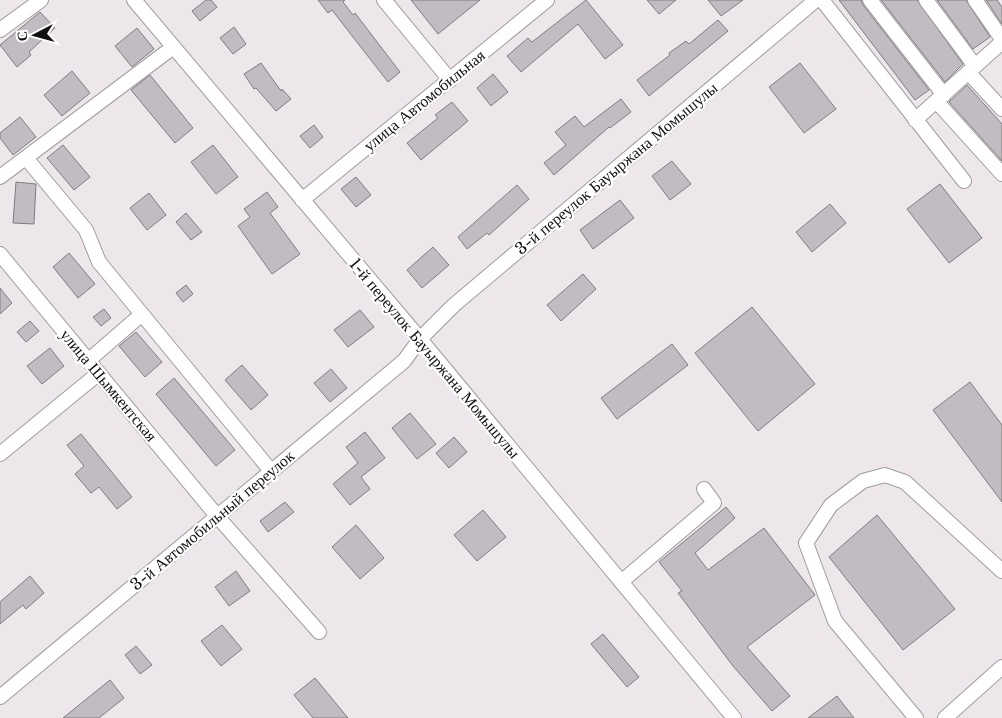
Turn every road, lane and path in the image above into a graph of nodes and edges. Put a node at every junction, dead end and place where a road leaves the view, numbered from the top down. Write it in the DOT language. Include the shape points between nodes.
graph roads {
  1 [pos="41,0"];
  2 [pos="134,0"];
  3 [pos="384,0"];
  4 [pos="547,0"];
  5 [pos="816,0"];
  6 [pos="822,0"];
  7 [pos="870,0"];
  8 [pos="926,0"];
  9 [pos="975,0"];
  10 [pos="0,30"];
  11 [pos="1002,40"];
  12 [pos="172,48"];
  13 [pos="971,69"];
  14 [pos="450,80"];
  15 [pos="940,98"];
  16 [pos="1002,109"];
  17 [pos="914,120"];
  18 [pos="26,158"];
  19 [pos="1002,174"];
  20 [pos="0,177"];
  21 [pos="964,181"];
  22 [pos="302,200"];
  23 [pos="0,254"];
  24 [pos="142,314"];
  25 [pos="420,339"];
  26 [pos="88,360"];
  27 [pos="99,373"];
  28 [pos="0,454"];
  29 [pos="270,471"];
  30 [pos="704,489"];
  31 [pos="217,516"];
  32 [pos="1002,570"];
  33 [pos="621,582"];
  34 [pos="319,632"];
  35 [pos="1002,667"];
  36 [pos="0,697"];
  37 [pos="734,718"];
  38 [pos="916,718"];
  39 [pos="945,718"];
  1 -- 10 [label="street"];
  2 -- 12 [label="street, 1-й переулок Бауыржана Момышулы"];
  3 -- 14 [label="street"];
  4 -- 14 [label="street, улица Автомобильная"];
  5 -- 25 [label="street, 3-й переулок Бауыржана Момышулы" via="454,305"];
  6 -- 17 [label="street"];
  7 -- 15 [label="street"];
  8 -- 13 [label="street"];
  9 -- 11 [label="street"];
  11 -- 13 [label="street"];
  12 -- 18 [label="street"];
  12 -- 22 [label="street, 1-й переулок Бауыржана Момышулы"];
  13 -- 15 [label="street"];
  13 -- 16 [label="street"];
  14 -- 22 [label="street, улица Автомобильная"];
  15 -- 17 [label="street"];
  15 -- 19 [label="street"];
  17 -- 21 [label="street"];
  18 -- 20 [label="street"];
  18 -- 24 [label="street" via="86,230 99,262"];
  22 -- 25 [label="street, 1-й переулок Бауыржана Момышулы"];
  23 -- 26 [label="street, улица Шымкентская"];
  24 -- 26 [label="street"];
  24 -- 29 [label="street"];
  25 -- 29 [label="street, 3-й Автомобильный переулок" via="404,361"];
  25 -- 33 [label="street, 1-й переулок Бауыржана Момышулы"];
  26 -- 27 [label="street, улица Шымкентская"];
  27 -- 28 [label="street"];
  27 -- 31 [label="street, улица Шымкентская"];
  29 -- 31 [label="street, 3-й Автомобильный переулок"];
  30 -- 33 [label="street" via="714,503"];
  31 -- 34 [label="street, улица Шымкентская"];
  31 -- 36 [label="street, 3-й Автомобильный переулок"];
  32 -- 38 [label="street" via="904,482 885,475 863,481 831,505 806,543 835,620"];
  33 -- 37 [label="street, 1-й переулок Бауыржана Момышулы"];
  35 -- 39 [label="street"];
}
